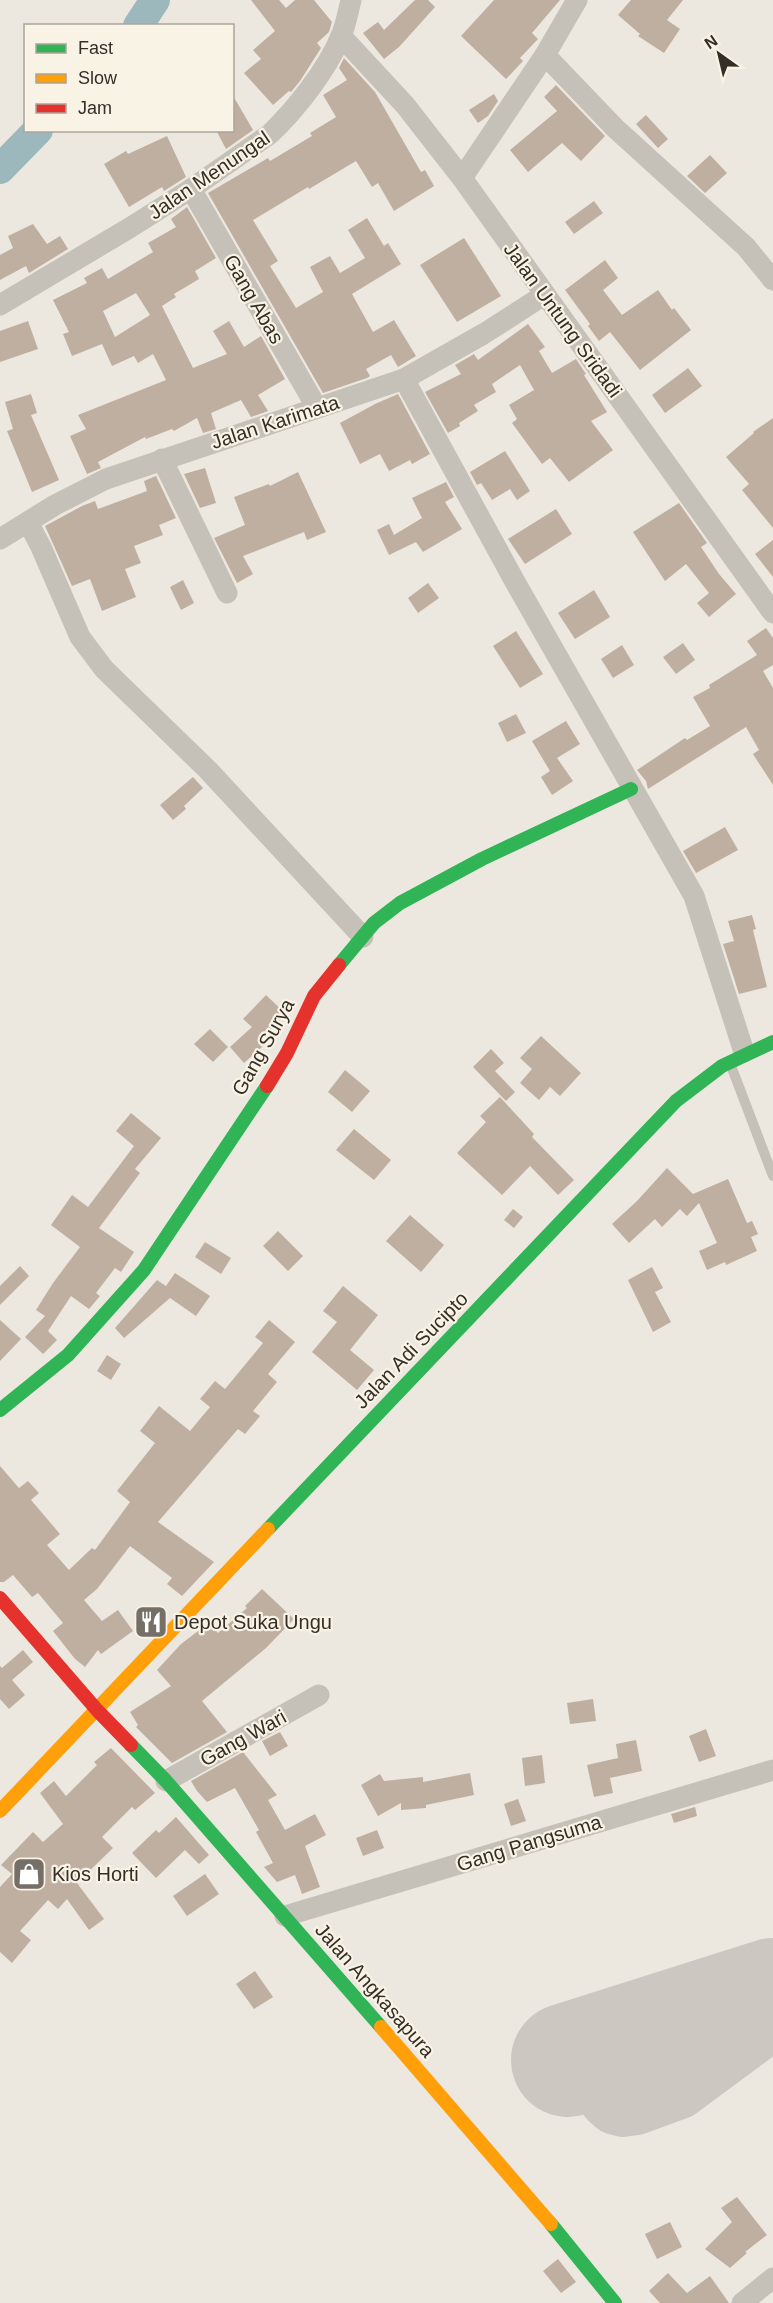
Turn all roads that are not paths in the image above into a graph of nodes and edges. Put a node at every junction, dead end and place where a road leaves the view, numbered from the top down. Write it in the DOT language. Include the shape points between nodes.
graph roads {
  1 [pos="351,0"];
  2 [pos="577,0"];
  3 [pos="341,36"];
  4 [pos="545,55"];
  5 [pos="462,178"];
  6 [pos="191,189"];
  7 [pos="773,280"];
  8 [pos="544,295"];
  9 [pos="6,301"];
  10 [pos="404,379"];
  11 [pos="317,408"];
  12 [pos="162,459"];
  13 [pos="28,522"];
  14 [pos="0,539"];
  15 [pos="227,593"];
  16 [pos="773,613"];
  17 [pos="631,789"];
  18 [pos="363,937"];
  19 [pos="773,1042"];
  20 [pos="736,1056"];
  21 [pos="773,1176"];
  22 [pos="0,1410"];
  23 [pos="0,1598"];
  24 [pos="319,1695"];
  25 [pos="97,1710"];
  26 [pos="773,1770"];
  27 [pos="166,1781"];
  28 [pos="0,1811"];
  29 [pos="285,1916"];
  30 [pos="773,2278"];
  31 [pos="615,2303"];
  32 [pos="742,2303"];
  1 -- 3 [label="street, Jalan Menungal"];
  2 -- 4 [label="street"];
  3 -- 5 [label="street, Jalan Untung Sridadi" via="405,105"];
  3 -- 6 [label="street, Jalan Menungal" via="321,71 281,124"];
  4 -- 5 [label="street"];
  4 -- 7 [label="street" via="615,128 746,247"];
  5 -- 8 [label="street, Jalan Untung Sridadi"];
  6 -- 9 [label="street, Jalan Menungal"];
  6 -- 11 [label="street, Gang Abas"];
  8 -- 10 [label="street, Jalan Karimata"];
  8 -- 16 [label="street, Jalan Untung Sridadi"];
  10 -- 11 [label="street, Jalan Karimata"];
  10 -- 17 [label="street"];
  11 -- 12 [label="street, Jalan Karimata"];
  12 -- 13 [label="street, Jalan Karimata" via="78,492"];
  12 -- 15 [label="street"];
  13 -- 14 [label="street, Jalan Karimata"];
  13 -- 18 [label="street" via="80,637 104,669 208,770"];
  17 -- 18 [label="street, Gang Surya" via="482,859 400,903"];
  17 -- 20 [label="street" via="694,897"];
  18 -- 22 [label="street, Gang Surya" via="314,996 271,1080 144,1270 68,1354"];
  19 -- 20 [label="street, Jalan Adi Sucipto"];
  20 -- 21 [label="lane"];
  20 -- 25 [label="street, Jalan Adi Sucipto" via="676,1101"];
  23 -- 25 [label="street, Jalan Angkasapura"];
  24 -- 27 [label="street, Gang Wari"];
  25 -- 27 [label="street, Jalan Angkasapura"];
  25 -- 28 [label="street, Jalan Adi Sucipto"];
  26 -- 29 [label="street, Gang Pangsuma"];
  27 -- 29 [label="street, Jalan Angkasapura"];
  29 -- 31 [label="street, Jalan Angkasapura"];
  30 -- 32 [label="street"];
}
